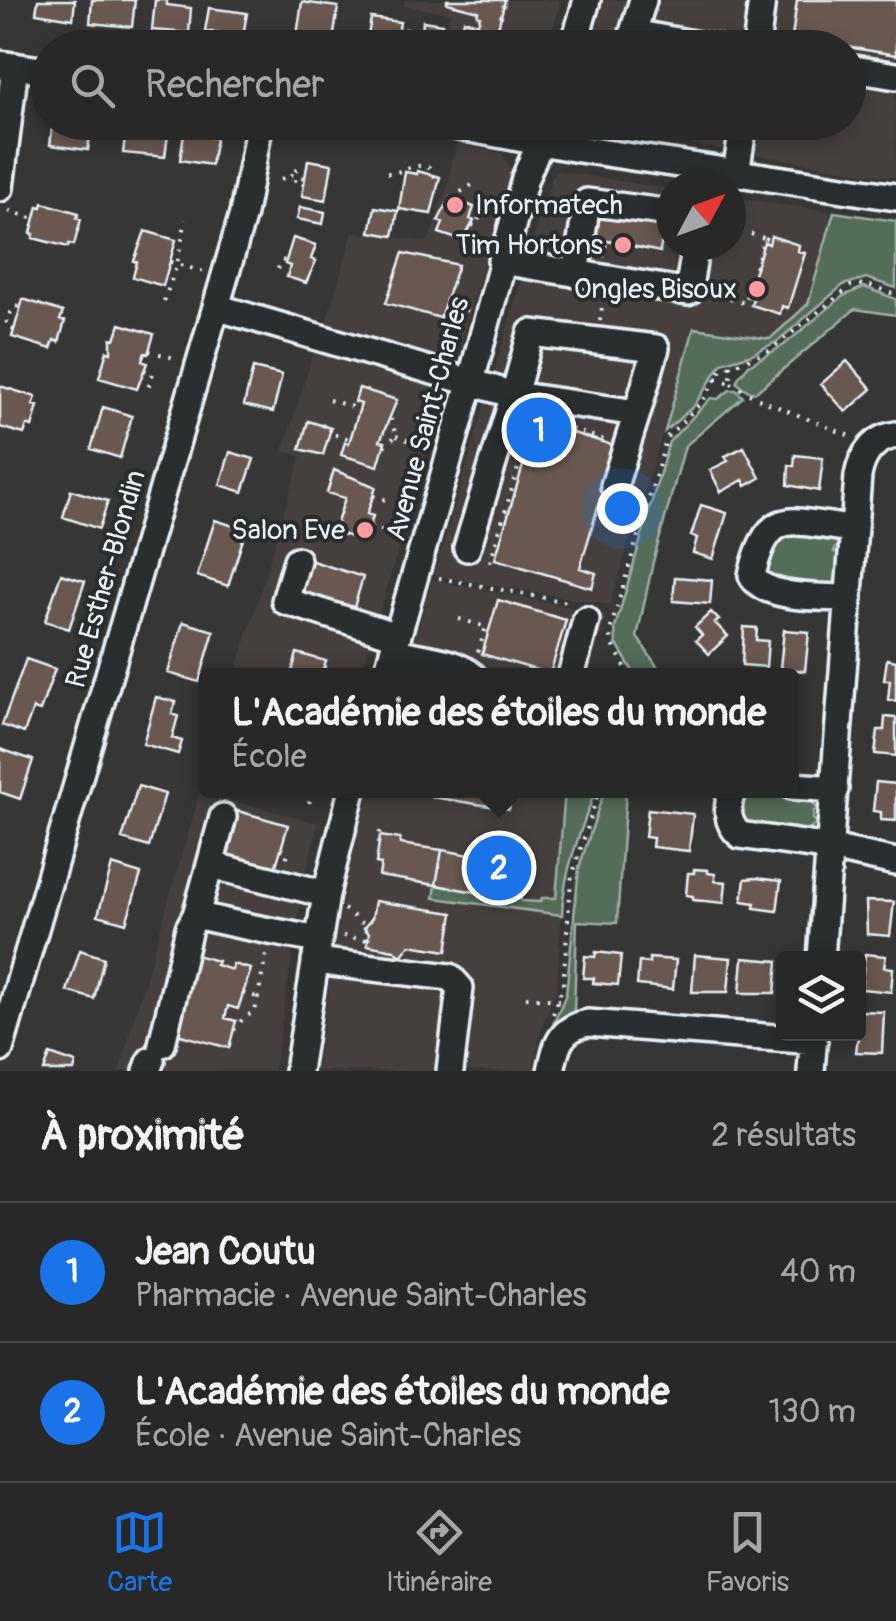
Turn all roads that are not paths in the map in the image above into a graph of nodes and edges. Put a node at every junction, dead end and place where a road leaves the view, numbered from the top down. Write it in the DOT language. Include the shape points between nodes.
graph roads {
  1 [pos="587,0"];
  2 [pos="643,0"];
  3 [pos="762,0"];
  4 [pos="578,30"];
  5 [pos="635,30"];
  6 [pos="758,30"];
  7 [pos="8,65"];
  8 [pos="866,71"];
  9 [pos="896,76"];
  10 [pos="257,140"];
  11 [pos="543,140"];
  12 [pos="575,140"];
  13 [pos="741,140"];
  14 [pos="684,170"];
  15 [pos="736,170"];
  16 [pos="746,174"];
  17 [pos="896,197"];
  18 [pos="4,200"];
  19 [pos="656,211"];
  20 [pos="693,260"];
  21 [pos="502,261"];
  22 [pos="576,274"];
  23 [pos="216,307"];
  24 [pos="472,381"];
  25 [pos="514,395"];
  26 [pos="637,413"];
  27 [pos="896,434"];
  28 [pos="614,486"];
  29 [pos="853,529"];
  30 [pos="468,548"];
  31 [pos="297,560"];
  32 [pos="849,598"];
  33 [pos="582,612"];
  34 [pos="392,654"];
  35 [pos="464,668"];
  36 [pos="572,668"];
  37 [pos="799,787"];
  38 [pos="835,790"];
  39 [pos="351,798"];
  40 [pos="731,798"];
  41 [pos="223,817"];
  42 [pos="831,848"];
  43 [pos="896,862"];
  44 [pos="210,865"];
  45 [pos="333,901"];
  46 [pos="196,915"];
  47 [pos="323,945"];
  48 [pos="822,951"];
  49 [pos="776,1034"];
  50 [pos="814,1041"];
  51 [pos="0,1049"];
  52 [pos="153,1058"];
  53 [pos="298,1071"];
  54 [pos="450,1071"];
  55 [pos="551,1071"];
  56 [pos="812,1071"];
  1 -- 4 [label="street"];
  2 -- 5 [label="street"];
  3 -- 6 [label="street"];
  7 -- 18 [label="street"];
  8 -- 9 [label="street"];
  10 -- 23 [label="street, Rue Esther-Blondin"];
  11 -- 21 [label="street, Avenue Saint-Charles"];
  12 -- 14 [label="street"];
  13 -- 15 [label="street"];
  16 -- 17 [label="street"];
  19 -- 22 [label="street" via="587,202"];
  20 -- 22 [label="street" via="688,292"];
  21 -- 22 [label="street"];
  21 -- 24 [label="street, Avenue Saint-Charles"];
  23 -- 24 [label="street"];
  23 -- 51 [label="street, Rue Esther-Blondin"];
  24 -- 25 [label="street"];
  24 -- 34 [label="street, Avenue Saint-Charles"];
  25 -- 26 [label="street"];
  25 -- 26 [label="street" via="534,332 656,348"];
  25 -- 30 [label="street"];
  26 -- 28 [label="street"];
  27 -- 29 [label="street" via="877,441 860,464"];
  29 -- 32 [label="street"];
  29 -- 32 [label="street" via="776,524 766,533 752,575 770,592"];
  31 -- 34 [label="street" via="285,601"];
  32 -- 38 [label="street"];
  33 -- 36 [label="street"];
  34 -- 35 [label="street"];
  37 -- 38 [label="street"];
  38 -- 42 [label="street"];
  39 -- 45 [label="street"];
  40 -- 42 [label="street" via="728,816 740,835"];
  41 -- 44 [label="street"];
  42 -- 43 [label="street"];
  42 -- 48 [label="street"];
  44 -- 45 [label="street"];
  44 -- 46 [label="street"];
  45 -- 47 [label="street"];
  46 -- 47 [label="street"];
  46 -- 52 [label="street"];
  47 -- 53 [label="street"];
  47 -- 54 [label="street" via="450,978 460,988"];
  49 -- 55 [label="street" via="588,1022 562,1036"];
  50 -- 56 [label="street"];
}
